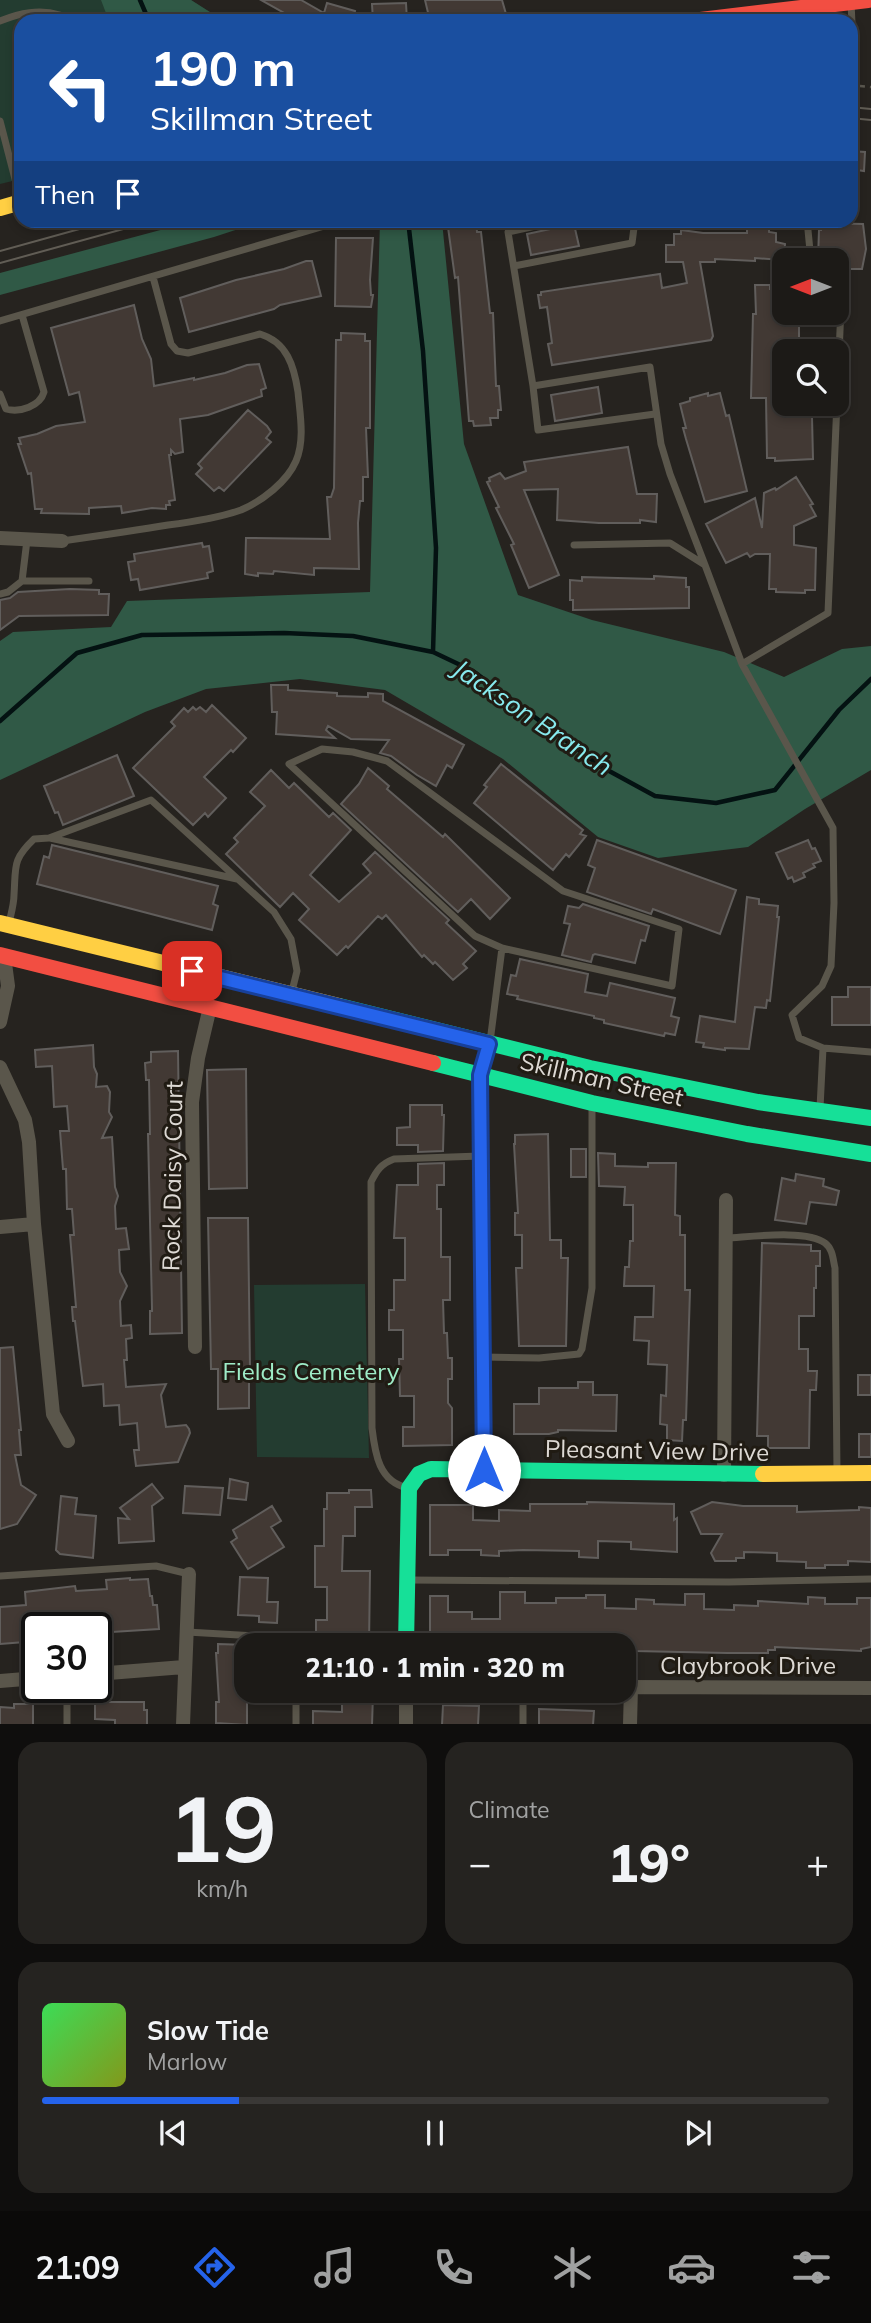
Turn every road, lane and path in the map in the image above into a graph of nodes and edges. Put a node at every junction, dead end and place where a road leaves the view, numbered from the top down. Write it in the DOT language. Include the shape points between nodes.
graph roads {
  1 [pos="868,0"];
  2 [pos="851,1"];
  3 [pos="812,2"];
  4 [pos="24,14"];
  5 [pos="57,14"];
  6 [pos="741,14"];
  7 [pos="0,121"];
  8 [pos="14,175"];
  9 [pos="318,228"];
  10 [pos="526,228"];
  11 [pos="634,228"];
  12 [pos="808,228"];
  13 [pos="810,248"];
  14 [pos="514,266"];
  15 [pos="153,277"];
  16 [pos="22,315"];
  17 [pos="0,321"];
  18 [pos="840,326"];
  19 [pos="533,386"];
  20 [pos="0,394"];
  21 [pos="655,414"];
  22 [pos="0,538"];
  23 [pos="27,540"];
  24 [pos="62,541"];
  25 [pos="574,545"];
  26 [pos="705,565"];
  27 [pos="22,581"];
  28 [pos="89,581"];
  29 [pos="0,594"];
  30 [pos="742,664"];
  31 [pos="49,838"];
  32 [pos="239,880"];
  33 [pos="4,924"];
  34 [pos="502,948"];
  35 [pos="1,958"];
  36 [pos="291,995"];
  37 [pos="210,1007"];
  38 [pos="0,1022"];
  39 [pos="489,1044"];
  40 [pos="823,1048"];
  41 [pos="871,1052"];
  42 [pos="0,1067"];
  43 [pos="480,1075"];
  44 [pos="592,1102"];
  45 [pos="871,1118"];
  46 [pos="815,1129"];
  47 [pos="871,1154"];
  48 [pos="480,1156"];
  49 [pos="726,1200"];
  50 [pos="34,1224"];
  51 [pos="0,1227"];
  52 [pos="726,1238"];
  53 [pos="195,1347"];
  54 [pos="483,1356"];
  55 [pos="68,1441"];
  56 [pos="484,1470"];
  57 [pos="836,1473"];
  58 [pos="871,1473"];
  59 [pos="724,1475"];
  60 [pos="409,1488"];
  61 [pos="189,1574"];
  62 [pos="0,1576"];
  63 [pos="871,1579"];
  64 [pos="407,1580"];
  65 [pos="186,1632"];
  66 [pos="406,1633"];
  67 [pos="234,1635"];
  68 [pos="184,1667"];
  69 [pos="112,1673"];
  70 [pos="21,1679"];
  71 [pos="0,1681"];
  72 [pos="636,1687"];
  73 [pos="871,1688"];
  74 [pos="67,1703"];
  75 [pos="296,1703"];
  76 [pos="406,1703"];
  77 [pos="523,1703"];
  78 [pos="629,1703"];
  79 [pos="67,1724"];
  80 [pos="183,1724"];
  81 [pos="296,1724"];
  82 [pos="406,1724"];
  83 [pos="523,1724"];
  84 [pos="630,1724"];
  1 -- 2 [label="main road"];
  2 -- 3 [label="main road"];
  3 -- 6 [label="main road"];
  4 -- 5 [label="lane"];
  7 -- 8 [label="lane"];
  9 -- 15 [label="lane"];
  10 -- 14 [label="lane" via="508,232"];
  11 -- 14 [label="lane" via="632,243"];
  12 -- 13 [label="lane"];
  14 -- 19 [label="lane"];
  15 -- 16 [label="lane"];
  15 -- 24 [label="lane" via="171,344 177,351 188,353 260,334 286,351 295,372 300,416 296,461 279,486 243,509"];
  16 -- 17 [label="lane"];
  16 -- 20 [label="lane" via="44,392 37,404 13,411 6,409"];
  18 -- 30 [label="lane" via="828,613"];
  19 -- 21 [label="lane" via="538,430"];
  19 -- 21 [label="lane" via="650,367"];
  21 -- 26 [label="lane" via="670,474"];
  22 -- 23 [label="street"];
  23 -- 24 [label="street"];
  23 -- 27 [label="lane"];
  25 -- 26 [label="lane" via="670,543"];
  26 -- 30 [label="lane"];
  27 -- 28 [label="lane"];
  27 -- 29 [label="lane"];
  30 -- 40 [label="lane" via="833,828 831,966 822,986 792,1015 799,1038"];
  31 -- 32 [label="lane"];
  31 -- 32 [label="lane" via="151,800"];
  31 -- 33 [label="lane" via="34,839 19,853 14,895"];
  32 -- 36 [label="lane" via="275,912 290,939 298,971"];
  33 -- 35 [label="main road"];
  33 -- 36 [label="main road, Skillman Street"];
  34 -- 34 [label="lane" via="672,986 679,929 563,891 387,761 322,750 289,764 475,936"];
  34 -- 39 [label="lane"];
  35 -- 37 [label="main road, Skillman Street"];
  35 -- 38 [label="street" via="8,986"];
  36 -- 39 [label="main road, Skillman Street"];
  37 -- 43 [label="main road, Skillman Street"];
  37 -- 53 [label="street, Rock Daisy Court" via="192,1102"];
  39 -- 43 [label="street"];
  39 -- 46 [label="main road, Skillman Street"];
  40 -- 41 [label="lane"];
  40 -- 46 [label="lane"];
  42 -- 50 [label="street" via="25,1120"];
  43 -- 44 [label="main road, Skillman Street"];
  43 -- 48 [label="street"];
  44 -- 46 [label="main road, Skillman Street"];
  44 -- 54 [label="lane" via="592,1288 582,1349 579,1354 539,1358"];
  45 -- 46 [label="main road, Skillman Street"];
  46 -- 47 [label="main road, Skillman Street"];
  48 -- 54 [label="street"];
  48 -- 60 [label="lane" via="394,1159 377,1169 371,1182 375,1456 394,1484"];
  49 -- 52 [label="street"];
  50 -- 51 [label="street"];
  50 -- 55 [label="street" via="53,1414"];
  52 -- 57 [label="lane" via="807,1237 825,1242 831,1250 835,1268"];
  52 -- 59 [label="street"];
  54 -- 56 [label="street"];
  56 -- 59 [label="main road, Pleasant View Drive"];
  56 -- 60 [label="main road, Pleasant View Drive" via="431,1469 419,1474"];
  57 -- 58 [label="main road, Pleasant View Drive"];
  57 -- 59 [label="main road, Pleasant View Drive"];
  60 -- 64 [label="main road"];
  61 -- 62 [label="lane" via="156,1566"];
  61 -- 65 [label="street"];
  63 -- 64 [label="lane"];
  64 -- 66 [label="main road"];
  65 -- 67 [label="lane"];
  65 -- 68 [label="street"];
  68 -- 69 [label="street"];
  68 -- 80 [label="street"];
  70 -- 71 [label="street"];
  72 -- 73 [label="street, Claybrook Drive"];
  74 -- 79 [label="lane"];
  75 -- 81 [label="lane"];
  76 -- 82 [label="street"];
  77 -- 83 [label="lane"];
  78 -- 84 [label="street"];
}
